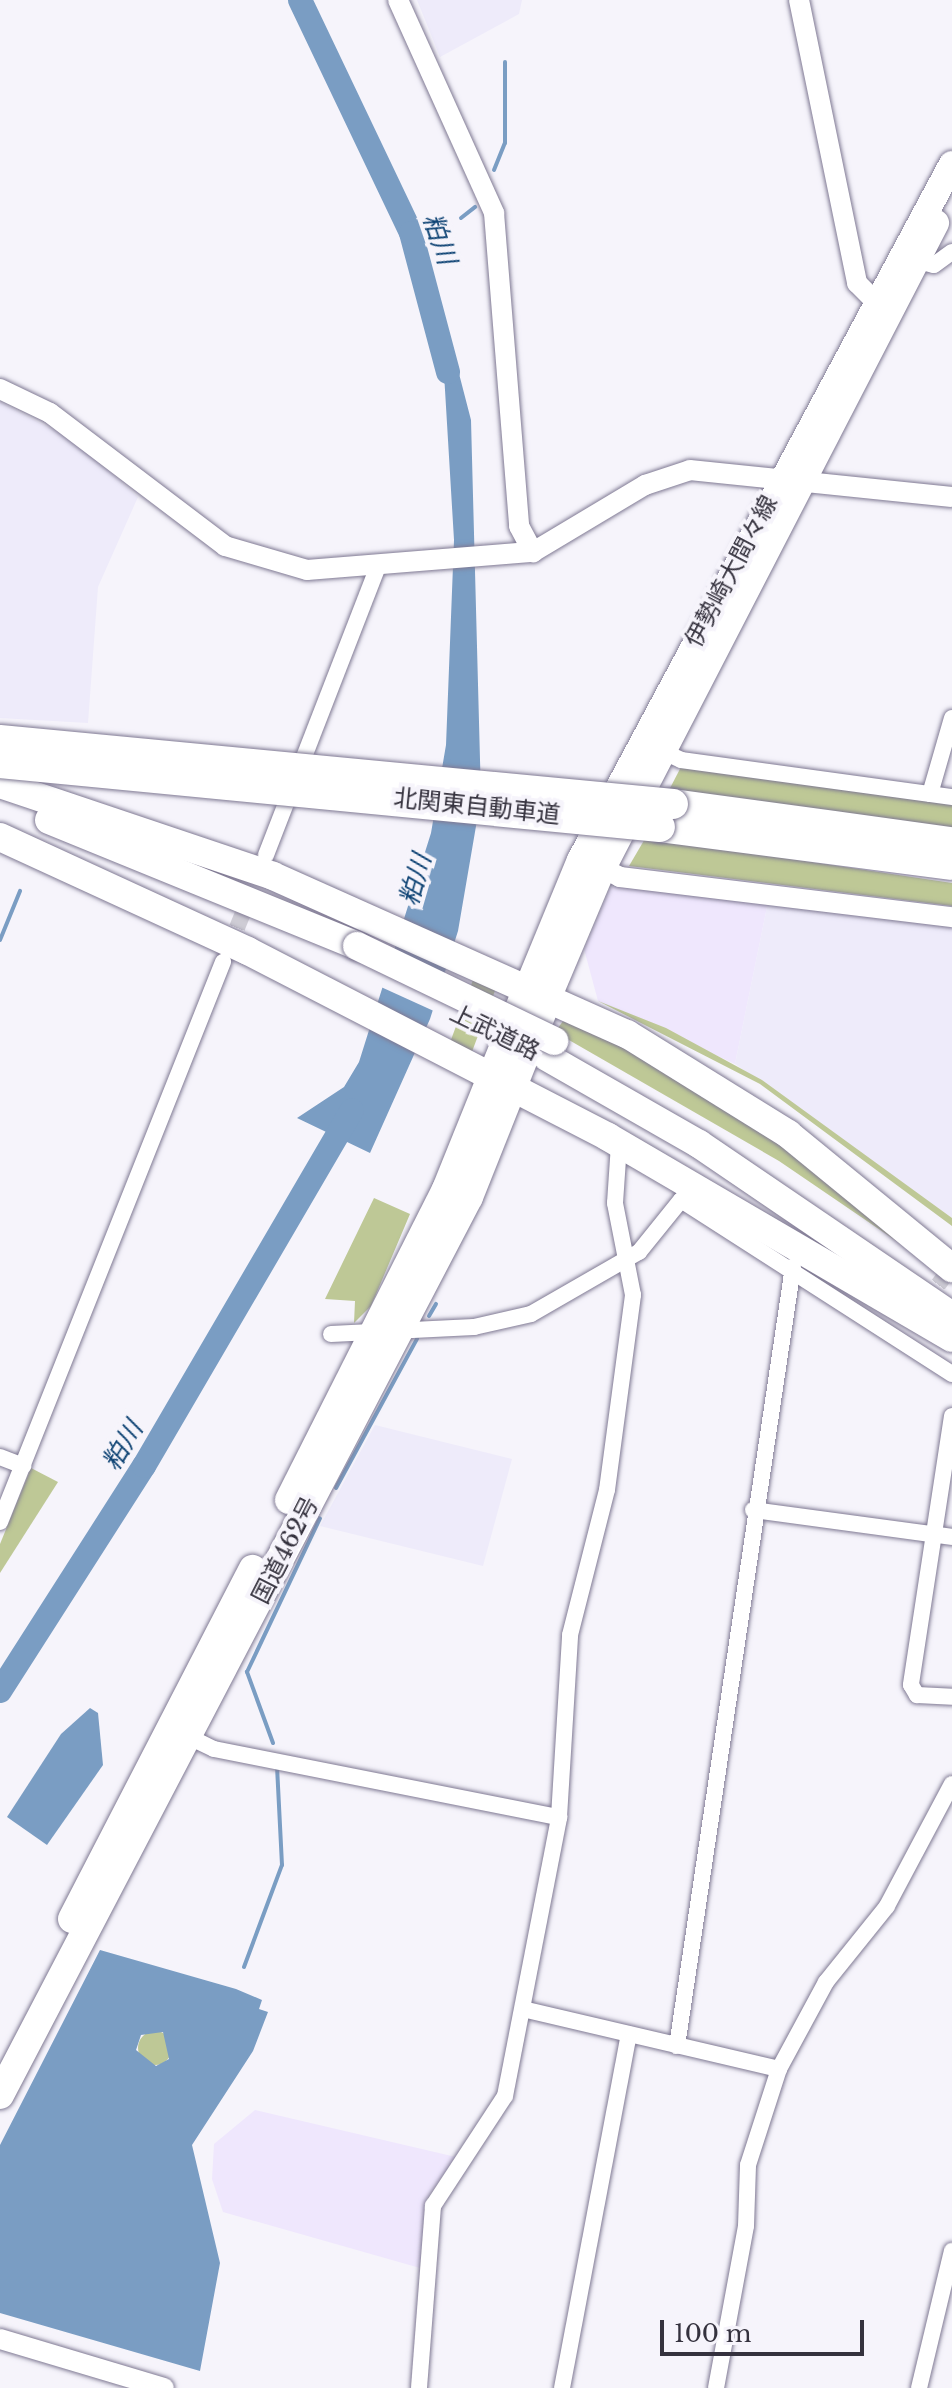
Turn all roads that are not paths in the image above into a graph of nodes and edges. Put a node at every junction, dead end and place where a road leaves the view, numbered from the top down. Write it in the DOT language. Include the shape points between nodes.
graph roads {
  1 [pos="398,0"];
  2 [pos="799,0"];
  3 [pos="952,164"];
  4 [pos="952,189"];
  5 [pos="952,252"];
  6 [pos="918,261"];
  7 [pos="874,300"];
  8 [pos="0,389"];
  9 [pos="793,476"];
  10 [pos="952,497"];
  11 [pos="533,552"];
  12 [pos="384,569"];
  13 [pos="952,718"];
  14 [pos="0,740"];
  15 [pos="662,751"];
  16 [pos="0,763"];
  17 [pos="0,784"];
  18 [pos="930,794"];
  19 [pos="952,797"];
  20 [pos="0,801"];
  21 [pos="666,816"];
  22 [pos="0,820"];
  23 [pos="0,837"];
  24 [pos="952,842"];
  25 [pos="266,855"];
  26 [pos="952,865"];
  27 [pos="603,868"];
  28 [pos="952,917"];
  29 [pos="354,955"];
  30 [pos="223,962"];
  31 [pos="538,991"];
  32 [pos="551,1049"];
  33 [pos="504,1083"];
  34 [pos="619,1144"];
  35 [pos="627,1260"];
  36 [pos="793,1267"];
  37 [pos="952,1268"];
  38 [pos="952,1293"];
  39 [pos="952,1316"];
  40 [pos="389,1329"];
  41 [pos="331,1334"];
  42 [pos="952,1338"];
  43 [pos="952,1374"];
  44 [pos="952,1416"];
  45 [pos="0,1457"];
  46 [pos="23,1466"];
  47 [pos="753,1510"];
  48 [pos="0,1522"];
  49 [pos="933,1536"];
  50 [pos="952,1537"];
  51 [pos="952,1697"];
  52 [pos="180,1733"];
  53 [pos="952,1784"];
  54 [pos="559,1817"];
  55 [pos="523,2009"];
  56 [pos="629,2034"];
  57 [pos="677,2046"];
  58 [pos="0,2054"];
  59 [pos="779,2069"];
  60 [pos="0,2095"];
  61 [pos="952,2251"];
  62 [pos="0,2339"];
  63 [pos="162,2388"];
  64 [pos="419,2388"];
  65 [pos="562,2388"];
  66 [pos="716,2388"];
  67 [pos="919,2388"];
  1 -- 11 [label="street" via="494,213 519,526"];
  2 -- 7 [label="street" via="857,283"];
  3 -- 7 [label="main road, 伊勢崎大間々線"];
  4 -- 6 [label="main road, 伊勢崎大間々線"];
  5 -- 6 [label="street" via="934,265"];
  6 -- 9 [label="main road, 伊勢崎大間々線"];
  7 -- 9 [label="main road, 伊勢崎大間々線"];
  8 -- 12 [label="street" via="50,413 225,546 291,568"];
  9 -- 10 [label="street"];
  9 -- 11 [label="street" via="717,468 668,475"];
  9 -- 15 [label="main road, 伊勢崎大間々線"];
  9 -- 31 [label="main road, 伊勢崎大間々線" via="575,870"];
  11 -- 12 [label="street"];
  12 -- 25 [label="street"];
  13 -- 18 [label="street"];
  14 -- 21 [label="highway, 北関東自動車道, bridge"];
  15 -- 18 [label="street" via="681,760"];
  15 -- 27 [label="main road, 伊勢崎大間々線"];
  16 -- 21 [label="highway, 北関東自動車道, bridge"];
  17 -- 31 [label="highway" via="366,915"];
  18 -- 19 [label="street"];
  20 -- 29 [label="highway, 上武道路"];
  21 -- 24 [label="highway, 北関東自動車道"];
  21 -- 26 [label="highway, 北関東自動車道"];
  22 -- 29 [label="highway, 上武道路"];
  23 -- 33 [label="highway" via="337,996"];
  27 -- 28 [label="street" via="620,877"];
  27 -- 31 [label="main road, 伊勢崎大間々線"];
  29 -- 32 [label="highway, 上武道路"];
  30 -- 46 [label="street"];
  31 -- 33 [label="highway, 国道462号"];
  31 -- 37 [label="highway" via="745,1104"];
  32 -- 38 [label="highway, 上武道路" via="729,1141"];
  32 -- 39 [label="highway, 上武道路"];
  33 -- 34 [label="highway"];
  33 -- 40 [label="highway, 国道462号"];
  34 -- 35 [label="street" via="615,1203"];
  34 -- 42 [label="highway"];
  35 -- 36 [label="street" via="681,1200"];
  35 -- 40 [label="street" via="519,1318"];
  35 -- 54 [label="street" via="633,1295 607,1490 570,1635"];
  36 -- 43 [label="street" via="905,1331"];
  36 -- 47 [label="street"];
  40 -- 41 [label="street"];
  40 -- 52 [label="highway, 国道462号"];
  44 -- 49 [label="street"];
  45 -- 46 [label="street"];
  46 -- 48 [label="street"];
  47 -- 49 [label="street"];
  47 -- 57 [label="street"];
  49 -- 50 [label="street"];
  49 -- 51 [label="street" via="911,1685 917,1695"];
  52 -- 54 [label="street" via="214,1749"];
  52 -- 58 [label="highway, 国道462号"];
  52 -- 60 [label="highway, 国道462号"];
  53 -- 59 [label="street" via="887,1906 826,1982"];
  54 -- 55 [label="street"];
  55 -- 56 [label="street"];
  55 -- 64 [label="street" via="505,2096 433,2206"];
  56 -- 57 [label="street"];
  56 -- 65 [label="street"];
  57 -- 59 [label="street"];
  59 -- 66 [label="street" via="748,2165 746,2226"];
  61 -- 67 [label="street"];
  62 -- 63 [label="street"];
}
